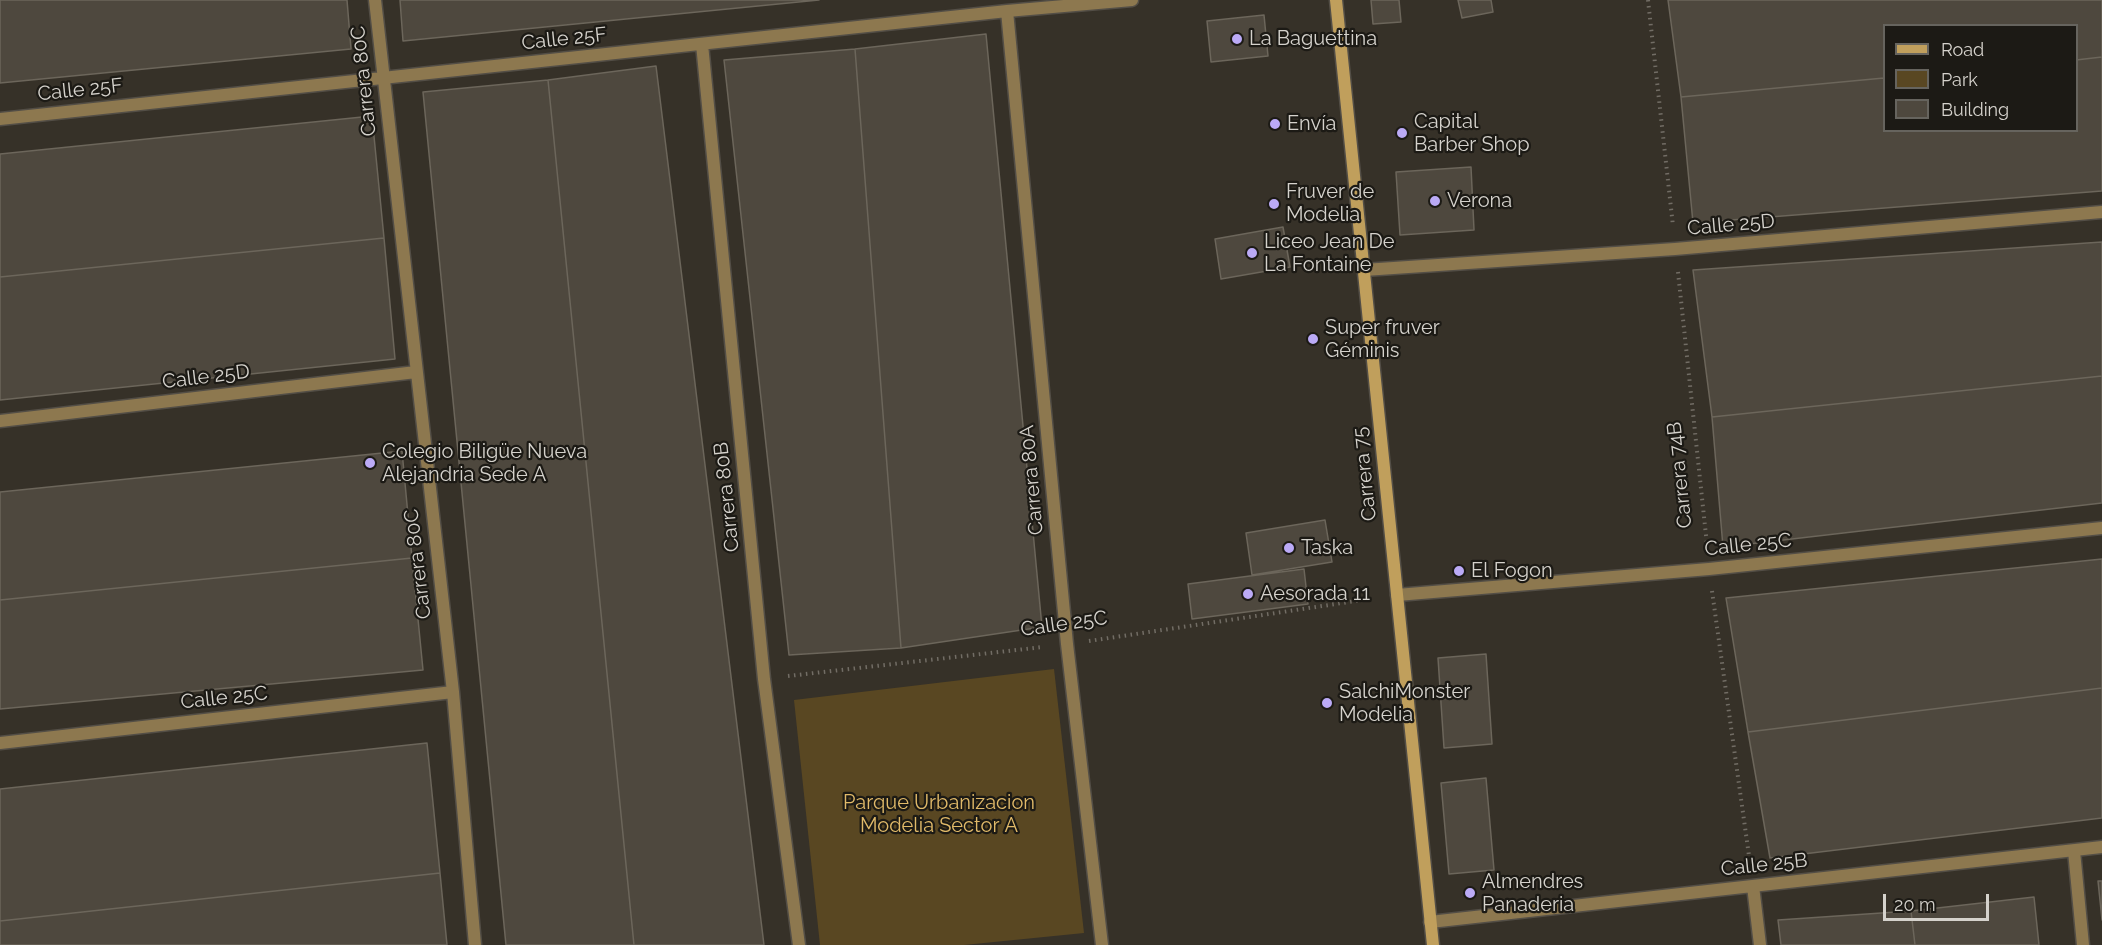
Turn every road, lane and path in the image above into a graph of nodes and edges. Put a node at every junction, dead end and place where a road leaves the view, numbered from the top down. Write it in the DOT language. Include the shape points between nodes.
graph roads {
  1 [pos="375,0"];
  2 [pos="1132,0"];
  3 [pos="1336,0"];
  4 [pos="1648,0"];
  5 [pos="1007,11"];
  6 [pos="702,44"];
  7 [pos="382,78"];
  8 [pos="0,119"];
  9 [pos="2102,212"];
  10 [pos="1675,249"];
  11 [pos="1364,270"];
  12 [pos="416,372"];
  13 [pos="0,421"];
  14 [pos="2102,528"];
  15 [pos="1709,569"];
  16 [pos="1397,595"];
  17 [pos="1369,599"];
  18 [pos="1067,644"];
  19 [pos="764,679"];
  20 [pos="453,692"];
  21 [pos="0,743"];
  22 [pos="2102,848"];
  23 [pos="2074,851"];
  24 [pos="1753,886"];
  25 [pos="1430,922"];
  26 [pos="475,945"];
  27 [pos="799,945"];
  28 [pos="1102,945"];
  29 [pos="1433,945"];
  30 [pos="1760,945"];
  31 [pos="2083,945"];
  1 -- 7 [label="street, Carrera 80C"];
  2 -- 5 [label="street, Calle 25F"];
  3 -- 11 [label="street, Carrera 75"];
  4 -- 10 [label="path, Carrera 74B"];
  5 -- 6 [label="street, Calle 25F"];
  5 -- 18 [label="street, Carrera 80A"];
  6 -- 7 [label="street, Calle 25F"];
  6 -- 19 [label="street, Carrera 80B"];
  7 -- 8 [label="street, Calle 25F"];
  7 -- 12 [label="street, Carrera 80C"];
  9 -- 10 [label="street, Calle 25D"];
  10 -- 11 [label="street, Calle 25D"];
  10 -- 15 [label="path, Carrera 74B"];
  11 -- 16 [label="street, Carrera 75"];
  12 -- 13 [label="street, Calle 25D"];
  12 -- 20 [label="street, Carrera 80C"];
  14 -- 15 [label="street, Calle 25C"];
  15 -- 16 [label="street, Calle 25C"];
  15 -- 24 [label="path, Carrera 74B"];
  16 -- 25 [label="street, Carrera 75"];
  17 -- 18 [label="path, Calle 25C"];
  18 -- 19 [label="path, Calle 25C"];
  18 -- 28 [label="street, Carrera 80A"];
  19 -- 27 [label="street, Carrera 80B"];
  20 -- 21 [label="street, Calle 25C"];
  20 -- 26 [label="street, Carrera 80C"];
  22 -- 23 [label="street, Calle 25B"];
  23 -- 24 [label="street, Calle 25B"];
  23 -- 31 [label="street"];
  24 -- 25 [label="street, Calle 25B"];
  24 -- 30 [label="street"];
  25 -- 29 [label="street, Carrera 75"];
}
